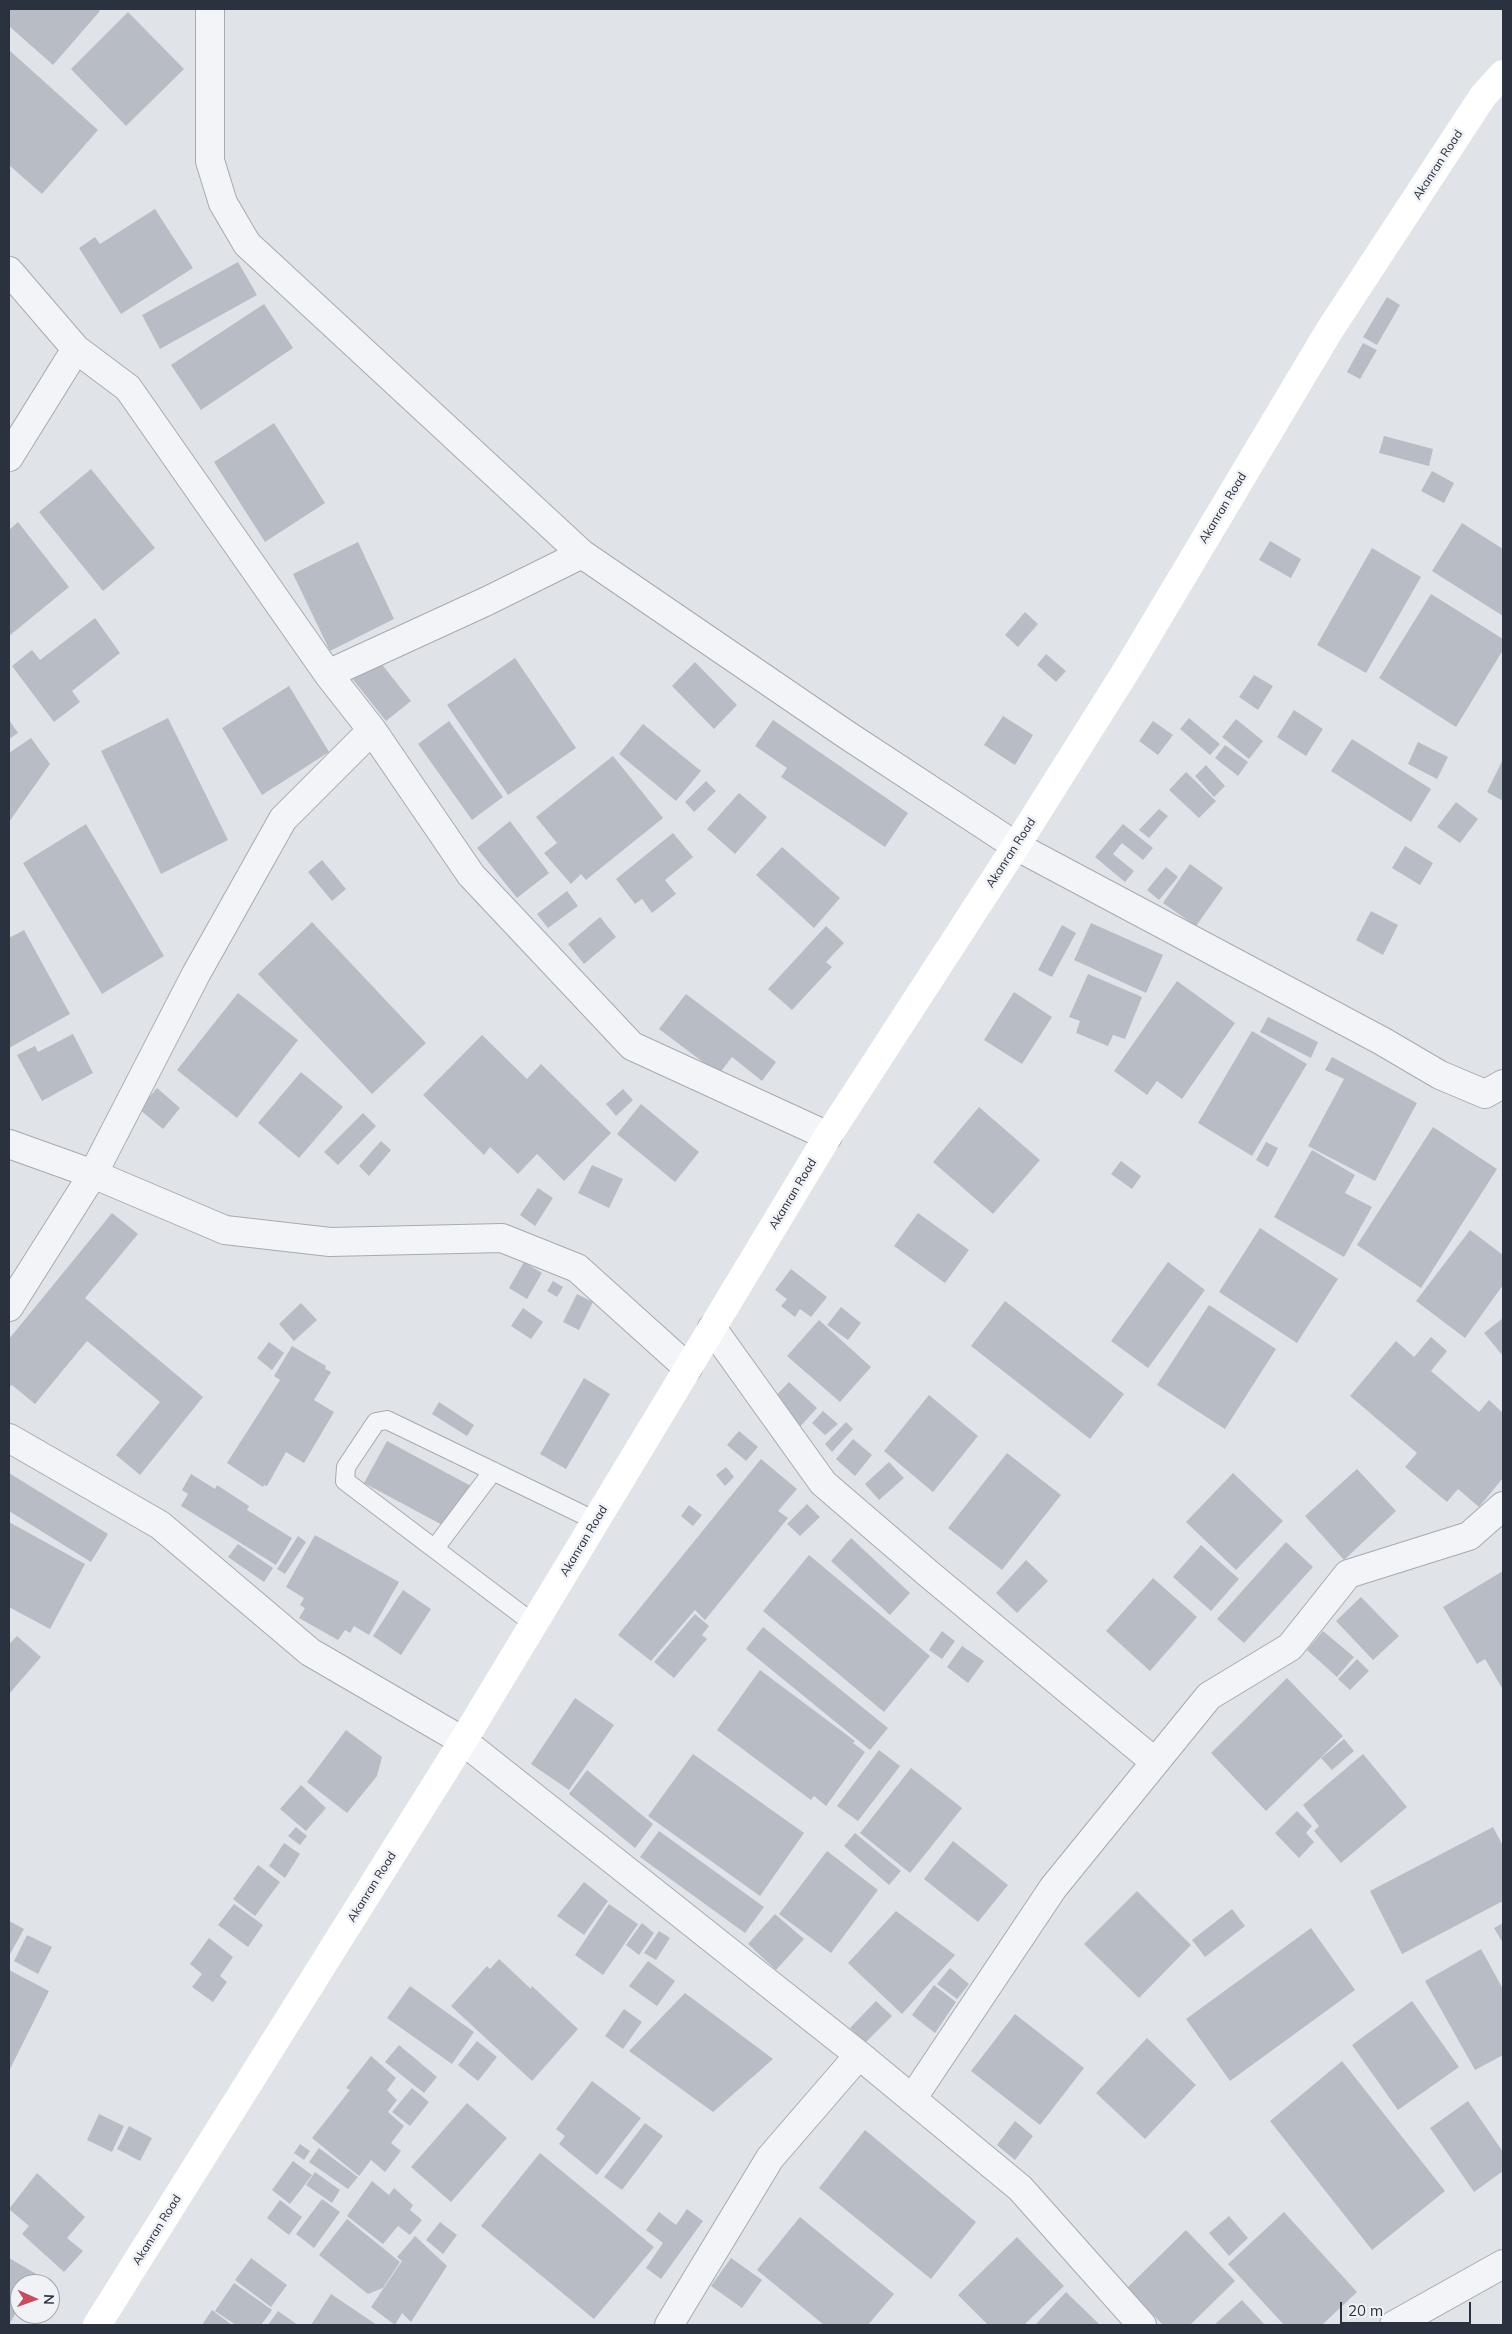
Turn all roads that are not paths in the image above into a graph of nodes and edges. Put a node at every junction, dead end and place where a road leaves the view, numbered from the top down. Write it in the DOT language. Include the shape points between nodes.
graph roads {
  1 [pos="206,11"];
  2 [pos="1503,74"];
  3 [pos="9,271"];
  4 [pos="76,349"];
  5 [pos="9,457"];
  6 [pos="582,554"];
  7 [pos="328,674"];
  8 [pos="372,730"];
  9 [pos="1016,846"];
  10 [pos="1503,1084"];
  11 [pos="828,1136"];
  12 [pos="9,1144"];
  13 [pos="93,1174"];
  14 [pos="9,1306"];
  15 [pos="712,1328"];
  16 [pos="688,1368"];
  17 [pos="9,1438"];
  18 [pos="493,1471"];
  19 [pos="1503,1506"];
  20 [pos="596,1520"];
  21 [pos="435,1548"];
  22 [pos="534,1624"];
  23 [pos="463,1741"];
  24 [pos="1155,1762"];
  25 [pos="859,2055"];
  26 [pos="912,2099"];
  27 [pos="1503,2264"];
  28 [pos="97,2325"];
  29 [pos="669,2325"];
  30 [pos="1142,2325"];
  31 [pos="1394,2325"];
  1 -- 6 [label="street" via="210,161 223,203 247,244"];
  2 -- 9 [label="main road, Akanran Road" via="1483,96 1329,330 1128,668"];
  3 -- 4 [label="street"];
  4 -- 5 [label="street"];
  4 -- 7 [label="street" via="128,388"];
  6 -- 7 [label="street"];
  6 -- 9 [label="street"];
  7 -- 8 [label="street"];
  8 -- 11 [label="street" via="472,875 632,1046"];
  8 -- 13 [label="street" via="283,819 196,974"];
  9 -- 10 [label="street" via="1440,1075 1485,1094"];
  9 -- 11 [label="main road, Akanran Road"];
  11 -- 15 [label="main road, Akanran Road"];
  12 -- 13 [label="street"];
  13 -- 14 [label="street"];
  13 -- 16 [label="street" via="225,1230 330,1242 502,1238 577,1268"];
  15 -- 16 [label="main road, Akanran Road"];
  15 -- 24 [label="street" via="823,1483"];
  16 -- 20 [label="main road, Akanran Road"];
  17 -- 23 [label="street" via="160,1525 310,1652"];
  18 -- 20 [label="lane"];
  18 -- 21 [label="lane"];
  18 -- 21 [label="lane" via="387,1420 376,1422 346,1468 346,1481"];
  19 -- 24 [label="street" via="1469,1536 1348,1574 1290,1646 1209,1696"];
  20 -- 22 [label="main road, Akanran Road"];
  21 -- 22 [label="lane"];
  22 -- 23 [label="main road, Akanran Road"];
  23 -- 25 [label="street"];
  23 -- 28 [label="main road, Akanran Road"];
  24 -- 26 [label="street" via="1053,1888"];
  25 -- 26 [label="street"];
  25 -- 29 [label="street" via="770,2158"];
  26 -- 30 [label="street" via="1020,2188"];
  27 -- 31 [label="street"];
}
